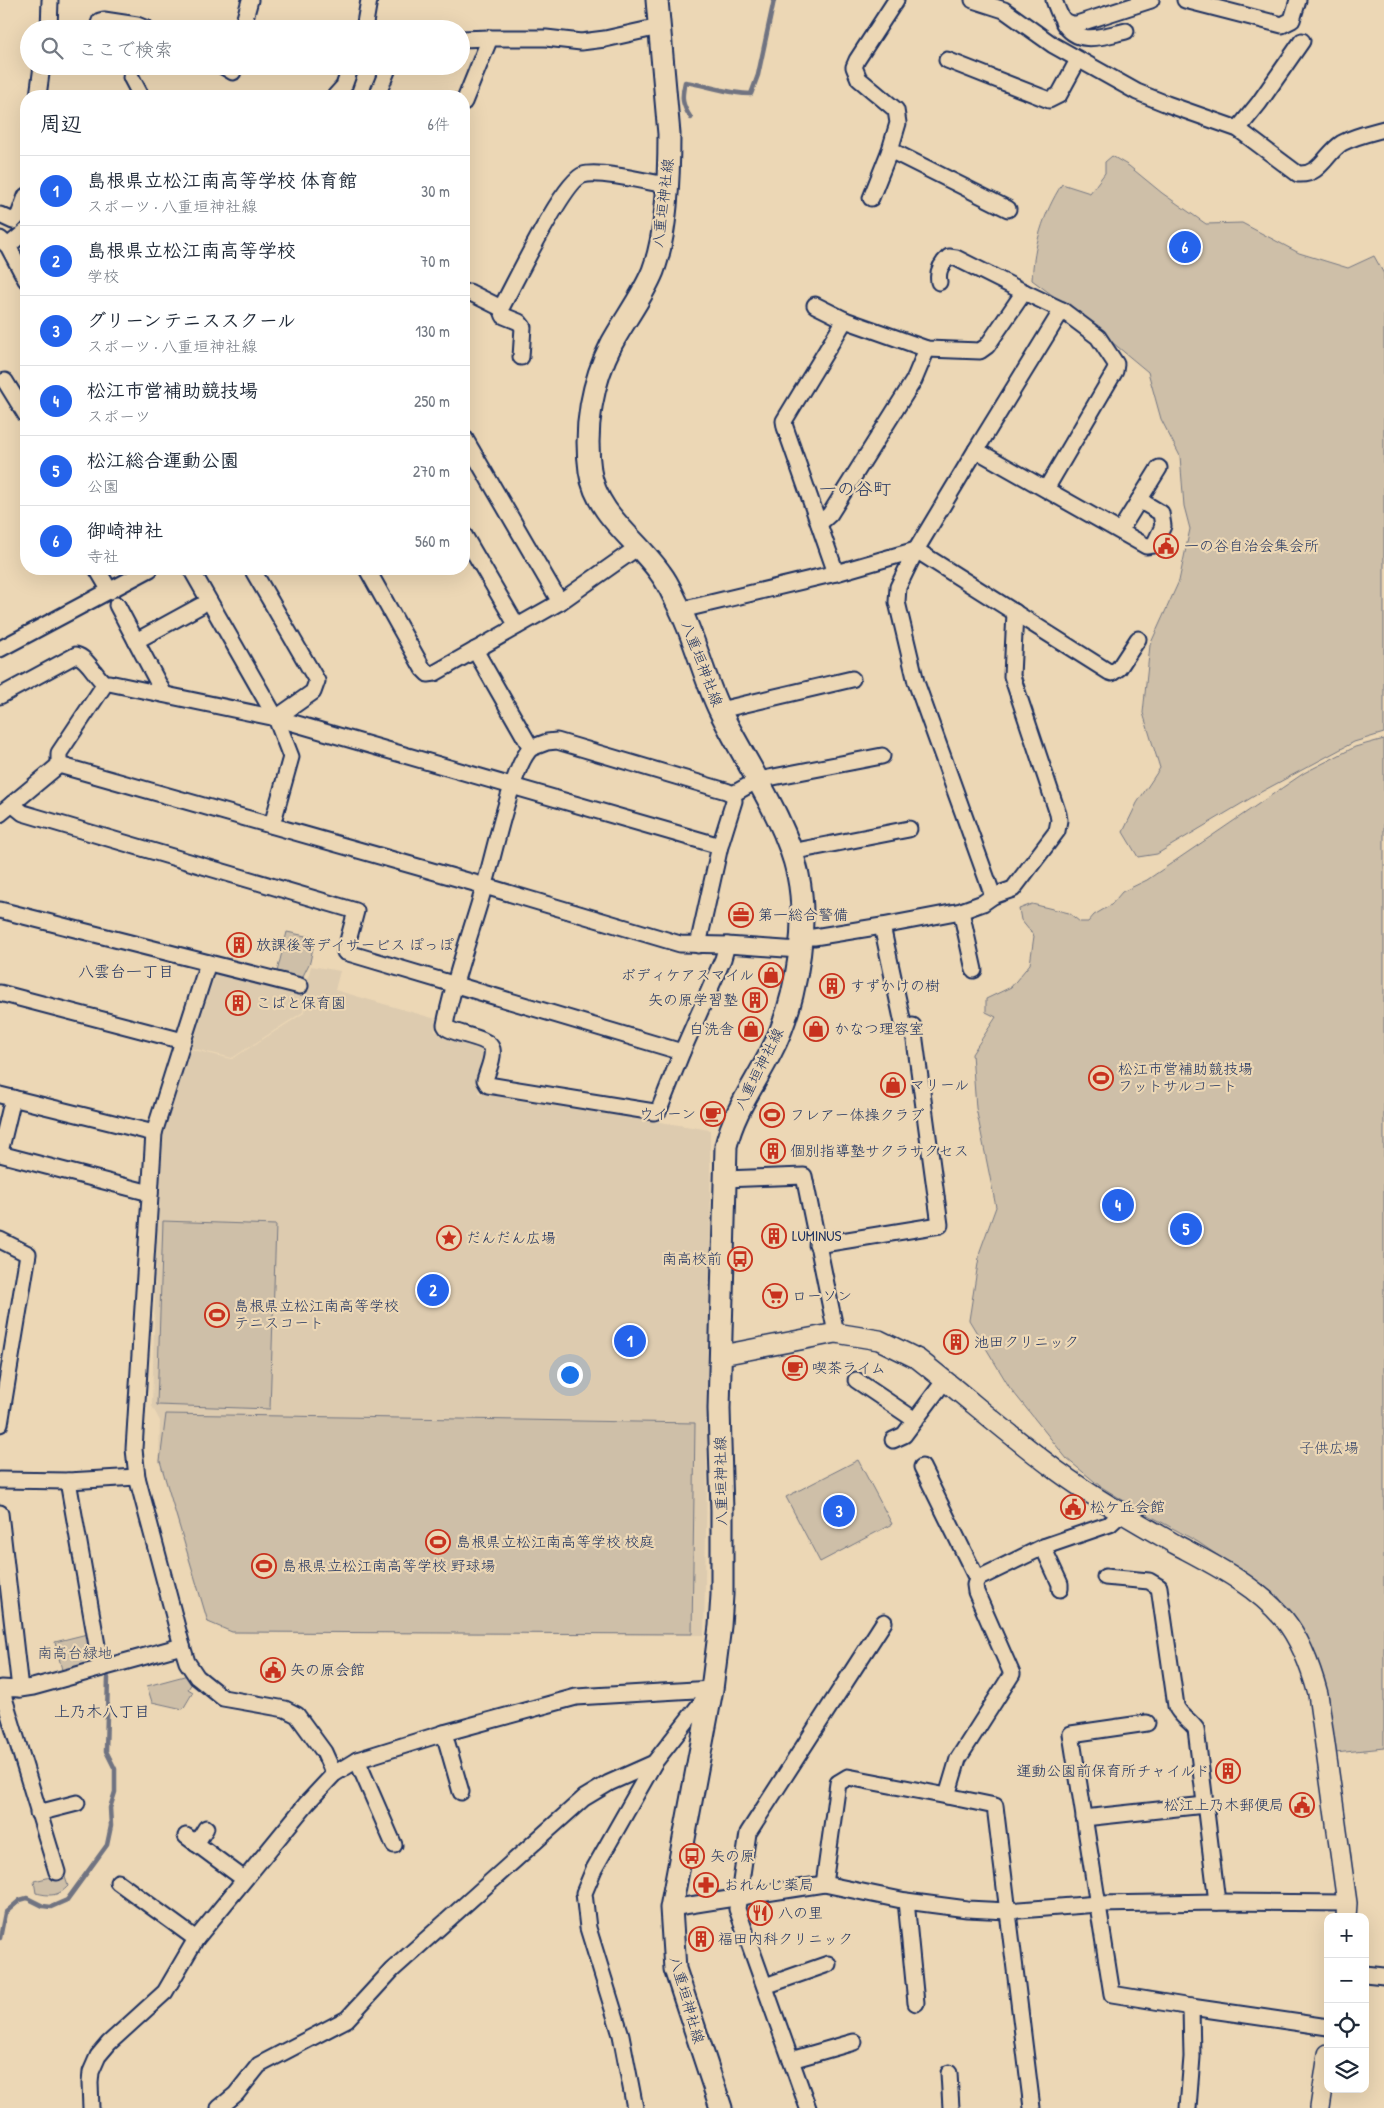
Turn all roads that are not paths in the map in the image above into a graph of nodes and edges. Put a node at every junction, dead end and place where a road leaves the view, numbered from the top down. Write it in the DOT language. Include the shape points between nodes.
graph roads {
  1 [pos="50,0"];
  2 [pos="250,0"];
  3 [pos="369,0"];
  4 [pos="657,0"];
  5 [pos="896,0"];
  6 [pos="973,0"];
  7 [pos="1054,0"];
  8 [pos="1151,0"];
  9 [pos="1185,0"];
  10 [pos="1298,0"];
  11 [pos="1061,19"];
  12 [pos="51,20"];
  13 [pos="244,20"];
  14 [pos="366,20"];
  15 [pos="660,27"];
  16 [pos="1126,31"];
  17 [pos="490,38"];
  18 [pos="470,39"];
  19 [pos="1302,41"];
  20 [pos="947,60"];
  21 [pos="1078,60"];
  22 [pos="41,75"];
  23 [pos="348,75"];
  24 [pos="385,75"];
  25 [pos="131,78"];
  26 [pos="39,90"];
  27 [pos="138,90"];
  28 [pos="340,90"];
  29 [pos="379,90"];
  30 [pos="469,90"];
  31 [pos="1238,129"];
  32 [pos="1384,129"];
  33 [pos="890,150"];
  34 [pos="666,185"];
  35 [pos="871,198"];
  36 [pos="1008,209"];
  37 [pos="20,211"];
  38 [pos="0,215"];
  39 [pos="20,234"];
  40 [pos="4,243"];
  41 [pos="20,270"];
  42 [pos="939,282"];
  43 [pos="470,292"];
  44 [pos="1024,292"];
  45 [pos="815,305"];
  46 [pos="501,308"];
  47 [pos="1062,310"];
  48 [pos="845,320"];
  49 [pos="927,349"];
  50 [pos="521,358"];
  51 [pos="5,381"];
  52 [pos="20,406"];
  53 [pos="976,450"];
  54 [pos="470,464"];
  55 [pos="1159,468"];
  56 [pos="1046,489"];
  57 [pos="1139,500"];
  58 [pos="819,524"];
  59 [pos="1123,526"];
  60 [pos="470,545"];
  61 [pos="638,547"];
  62 [pos="916,550"];
  63 [pos="836,573"];
  64 [pos="100,575"];
  65 [pos="142,575"];
  66 [pos="194,575"];
  67 [pos="255,575"];
  68 [pos="370,575"];
  69 [pos="113,598"];
  70 [pos="560,602"];
  71 [pos="200,606"];
  72 [pos="681,610"];
  73 [pos="1015,612"];
  74 [pos="517,626"];
  75 [pos="1138,639"];
  76 [pos="136,641"];
  77 [pos="2,642"];
  78 [pos="475,650"];
  79 [pos="852,679"];
  80 [pos="105,684"];
  81 [pos="164,694"];
  82 [pos="0,696"];
  83 [pos="720,710"];
  84 [pos="276,718"];
  85 [pos="531,748"];
  86 [pos="882,756"];
  87 [pos="59,765"];
  88 [pos="758,780"];
  89 [pos="512,786"];
  90 [pos="733,794"];
  91 [pos="12,804"];
  92 [pos="0,814"];
  93 [pos="272,825"];
  94 [pos="909,829"];
  95 [pos="720,846"];
  96 [pos="791,852"];
  97 [pos="485,886"];
  98 [pos="993,896"];
  99 [pos="0,910"];
  100 [pos="961,911"];
  101 [pos="882,926"];
  102 [pos="698,944"];
  103 [pos="800,944"];
  104 [pos="728,945"];
  105 [pos="208,963"];
  106 [pos="974,970"];
  107 [pos="454,985"];
  108 [pos="300,986"];
  109 [pos="0,993"];
  110 [pos="182,1041"];
  111 [pos="682,1052"];
  112 [pos="6,1097"];
  113 [pos="154,1133"];
  114 [pos="0,1153"];
  115 [pos="724,1179"];
  116 [pos="150,1193"];
  117 [pos="0,1240"];
  118 [pos="817,1245"];
  119 [pos="836,1333"];
  120 [pos="722,1355"];
  121 [pos="856,1380"];
  122 [pos="945,1380"];
  123 [pos="915,1420"];
  124 [pos="0,1424"];
  125 [pos="893,1440"];
  126 [pos="922,1467"];
  127 [pos="137,1476"];
  128 [pos="0,1480"];
  129 [pos="68,1481"];
  130 [pos="0,1513"];
  131 [pos="1122,1514"];
  132 [pos="1043,1547"];
  133 [pos="1106,1577"];
  134 [pos="977,1579"];
  135 [pos="1060,1589"];
  136 [pos="884,1622"];
  137 [pos="182,1646"];
  138 [pos="101,1668"];
  139 [pos="1,1688"];
  140 [pos="20,1689"];
  141 [pos="712,1689"];
  142 [pos="1147,1723"];
  143 [pos="444,1733"];
  144 [pos="356,1760"];
  145 [pos="654,1763"];
  146 [pos="334,1774"];
  147 [pos="461,1792"];
  148 [pos="947,1796"];
  149 [pos="77,1803"];
  150 [pos="1205,1805"];
  151 [pos="38,1813"];
  152 [pos="1084,1818"];
  153 [pos="206,1828"];
  154 [pos="394,1845"];
  155 [pos="57,1872"];
  156 [pos="244,1880"];
  157 [pos="118,1882"];
  158 [pos="824,1884"];
  159 [pos="738,1898"];
  160 [pos="906,1901"];
  161 [pos="1217,1902"];
  162 [pos="1098,1904"];
  163 [pos="671,1908"];
  164 [pos="1346,1910"];
  165 [pos="1008,1911"];
  166 [pos="196,1939"];
  167 [pos="828,1964"];
  168 [pos="1369,1974"];
  169 [pos="1384,1976"];
  170 [pos="765,1986"];
  171 [pos="916,2004"];
  172 [pos="1191,2007"];
  173 [pos="1324,2026"];
  174 [pos="854,2042"];
  175 [pos="791,2060"];
  176 [pos="949,2072"];
  177 [pos="1324,2081"];
  178 [pos="91,2108"];
  179 [pos="219,2108"];
  180 [pos="635,2108"];
  181 [pos="722,2108"];
  182 [pos="808,2108"];
  183 [pos="951,2108"];
  184 [pos="1032,2108"];
  185 [pos="1188,2108"];
  186 [pos="1320,2108"];
  1 -- 12 [label="street"];
  2 -- 13 [label="street"];
  3 -- 14 [label="street"];
  4 -- 15 [label="main road, 八重垣神社線"];
  5 -- 33 [label="street" via="854,67 859,79 896,110 898,123"];
  6 -- 21 [label="street" via="1004,10"];
  7 -- 11 [label="street"];
  8 -- 11 [label="street" via="1077,24 1070,25"];
  9 -- 10 [label="street" via="1282,25 1292,20"];
  11 -- 16 [label="street" via="1068,30 1086,39"];
  15 -- 17 [label="street" via="581,42"];
  15 -- 34 [label="main road, 八重垣神社線" via="669,134"];
  17 -- 18 [label="street"];
  17 -- 30 [label="street"];
  19 -- 31 [label="street"];
  20 -- 21 [label="street" via="1049,100 1061,92"];
  21 -- 31 [label="street" via="1137,92"];
  22 -- 26 [label="street"];
  23 -- 28 [label="street"];
  24 -- 29 [label="street"];
  25 -- 27 [label="street"];
  31 -- 32 [label="street" via="1302,174 1319,168 1340,144"];
  33 -- 35 [label="street"];
  33 -- 36 [label="street"];
  34 -- 46 [label="street" via="583,174 553,211"];
  34 -- 61 [label="main road, 八重垣神社線" via="661,237 654,267 598,373 589,425 589,468 594,489 607,512"];
  37 -- 38 [label="street" via="13,221"];
  39 -- 40 [label="street"];
  40 -- 41 [label="street"];
  42 -- 44 [label="street" via="940,268 950,257"];
  43 -- 46 [label="street"];
  44 -- 47 [label="street"];
  44 -- 49 [label="street" via="984,350"];
  45 -- 48 [label="street"];
  46 -- 50 [label="street" via="504,316 523,327"];
  47 -- 53 [label="street"];
  47 -- 56 [label="street" via="1098,338 1116,364 1115,371"];
  48 -- 49 [label="street"];
  48 -- 58 [label="street" via="784,421"];
  49 -- 58 [label="street" via="914,380 830,514"];
  51 -- 52 [label="street"];
  53 -- 56 [label="street"];
  53 -- 62 [label="street"];
  54 -- 70 [label="street"];
  55 -- 57 [label="street"];
  56 -- 57 [label="street" via="1146,546 1154,545 1163,526 1161,513"];
  57 -- 59 [label="street"];
  58 -- 63 [label="street"];
  60 -- 74 [label="street"];
  61 -- 70 [label="street"];
  61 -- 72 [label="main road, 八重垣神社線" via="662,574"];
  62 -- 63 [label="street"];
  62 -- 73 [label="street"];
  62 -- 98 [label="street" via="898,587 896,602 916,682"];
  63 -- 72 [label="street"];
  64 -- 69 [label="street"];
  65 -- 69 [label="street"];
  66 -- 84 [label="street"];
  67 -- 84 [label="street" via="317,681 313,692"];
  68 -- 78 [label="street" via="425,672 435,673"];
  69 -- 76 [label="street"];
  69 -- 77 [label="street"];
  70 -- 74 [label="street"];
  71 -- 76 [label="street"];
  72 -- 83 [label="main road, 八重垣神社線"];
  73 -- 75 [label="street" via="1112,673 1119,668"];
  73 -- 98 [label="street" via="1012,676 1059,820 1057,831 1013,889"];
  74 -- 78 [label="street"];
  76 -- 81 [label="street"];
  78 -- 85 [label="street"];
  79 -- 83 [label="street"];
  80 -- 81 [label="street"];
  80 -- 82 [label="street" via="82,657 76,655"];
  80 -- 87 [label="street" via="59,753"];
  81 -- 84 [label="street"];
  83 -- 88 [label="main road, 八重垣神社線"];
  84 -- 89 [label="street"];
  84 -- 93 [label="street" via="291,757"];
  85 -- 89 [label="street" via="521,762"];
  85 -- 90 [label="street" via="556,741"];
  86 -- 88 [label="street"];
  87 -- 91 [label="street"];
  87 -- 93 [label="street"];
  88 -- 90 [label="street"];
  88 -- 96 [label="main road, 八重垣神社線"];
  89 -- 95 [label="street"];
  89 -- 97 [label="street"];
  90 -- 95 [label="street" via="734,801"];
  91 -- 92 [label="street"];
  91 -- 107 [label="street" via="23,813 356,911 345,952"];
  93 -- 97 [label="street"];
  94 -- 96 [label="street"];
  95 -- 102 [label="street"];
  96 -- 103 [label="main road, 八重垣神社線" via="801,892"];
  97 -- 102 [label="street" via="680,944"];
  97 -- 107 [label="street"];
  98 -- 100 [label="street" via="984,903"];
  99 -- 105 [label="street"];
  100 -- 101 [label="street"];
  100 -- 106 [label="street"];
  101 -- 103 [label="street" via="814,937"];
  101 -- 118 [label="street" via="908,1027 940,1224"];
  102 -- 104 [label="street"];
  103 -- 104 [label="street"];
  103 -- 115 [label="main road, 八重垣神社線" via="792,993 779,1034 729,1132"];
  104 -- 111 [label="street"];
  105 -- 108 [label="street"];
  105 -- 110 [label="street"];
  107 -- 111 [label="street"];
  107 -- 111 [label="street" via="447,1028 490,1046 492,1052 485,1080 488,1085 654,1112 659,1110"];
  109 -- 110 [label="street"];
  110 -- 113 [label="street"];
  112 -- 113 [label="street"];
  112 -- 114 [label="street"];
  113 -- 116 [label="street"];
  114 -- 116 [label="street"];
  115 -- 118 [label="street" via="804,1176"];
  115 -- 120 [label="main road, 八重垣神社線"];
  116 -- 127 [label="street" via="134,1449"];
  117 -- 124 [label="street" via="28,1254"];
  118 -- 119 [label="street"];
  119 -- 120 [label="street"];
  119 -- 122 [label="street" via="892,1345 918,1359"];
  120 -- 141 [label="main road, 八重垣神社線" via="722,1595"];
  121 -- 123 [label="street"];
  122 -- 123 [label="street"];
  122 -- 131 [label="street" via="1057,1471"];
  123 -- 125 [label="street" via="904,1435"];
  126 -- 134 [label="street"];
  127 -- 129 [label="street"];
  127 -- 137 [label="street"];
  128 -- 129 [label="street"];
  129 -- 138 [label="street"];
  130 -- 140 [label="street"];
  131 -- 132 [label="street" via="1110,1524"];
  131 -- 164 [label="street" via="1252,1588 1284,1620 1297,1639 1313,1674 1321,1708"];
  132 -- 134 [label="street"];
  132 -- 135 [label="street"];
  133 -- 150 [label="street" via="1149,1581 1159,1588 1176,1706 1196,1729"];
  134 -- 148 [label="street" via="976,1592 1012,1674 958,1759"];
  136 -- 159 [label="street" via="748,1833"];
  137 -- 138 [label="street"];
  137 -- 146 [label="street" via="197,1677 223,1698 286,1708 297,1715 324,1752"];
  138 -- 140 [label="street"];
  139 -- 140 [label="street"];
  139 -- 151 [label="street"];
  141 -- 143 [label="street" via="576,1697"];
  141 -- 145 [label="street"];
  141 -- 163 [label="main road, 八重垣神社線"];
  142 -- 152 [label="street" via="1071,1734"];
  143 -- 144 [label="street"];
  143 -- 147 [label="street"];
  144 -- 146 [label="street"];
  144 -- 154 [label="street"];
  145 -- 179 [label="street" via="584,1798 392,1970 347,2019 259,2065 236,2094"];
  145 -- 180 [label="street" via="594,1869 584,1893 590,1934 622,2035"];
  146 -- 156 [label="street"];
  148 -- 158 [label="street" via="848,1777 838,1783"];
  148 -- 165 [label="street" via="995,1806"];
  149 -- 151 [label="street"];
  150 -- 152 [label="street"];
  150 -- 161 [label="street"];
  151 -- 155 [label="street"];
  152 -- 162 [label="street"];
  153 -- 156 [label="street" via="191,1840"];
  156 -- 166 [label="street"];
  157 -- 166 [label="street"];
  158 -- 159 [label="street"];
  158 -- 160 [label="street"];
  159 -- 163 [label="street"];
  159 -- 170 [label="street" via="737,1909"];
  160 -- 165 [label="street" via="968,1910"];
  160 -- 171 [label="street"];
  161 -- 162 [label="street"];
  161 -- 164 [label="street"];
  162 -- 165 [label="street"];
  162 -- 172 [label="street" via="1112,1994"];
  163 -- 181 [label="main road, 八重垣神社線" via="675,1969"];
  165 -- 184 [label="street"];
  166 -- 178 [label="street" via="165,1992 98,2056 91,2072"];
  167 -- 170 [label="street"];
  168 -- 169 [label="street"];
  170 -- 175 [label="street"];
  172 -- 173 [label="street"];
  172 -- 185 [label="street"];
  174 -- 175 [label="street"];
  175 -- 182 [label="street"];
  176 -- 183 [label="street"];
  177 -- 186 [label="street"];
}
